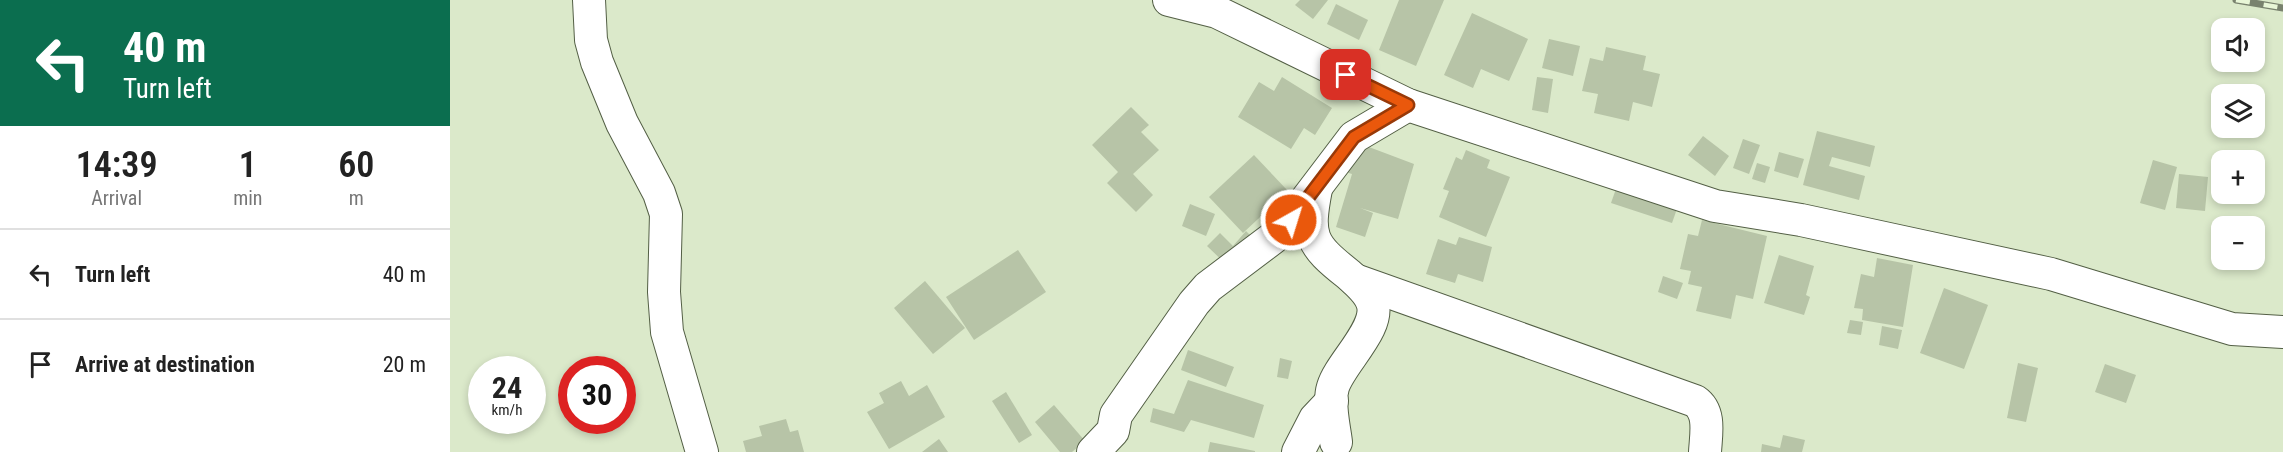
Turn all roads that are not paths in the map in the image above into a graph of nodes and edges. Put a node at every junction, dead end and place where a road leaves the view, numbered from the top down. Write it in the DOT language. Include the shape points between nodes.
graph roads {
  1 [pos="589,0"];
  2 [pos="1169,0"];
  3 [pos="1408,105"];
  4 [pos="1316,189"];
  5 [pos="1355,280"];
  6 [pos="2283,332"];
  7 [pos="1332,402"];
  8 [pos="1336,441"];
  9 [pos="702,452"];
  10 [pos="1093,452"];
  11 [pos="1298,452"];
  12 [pos="1705,452"];
  1 -- 9 [label="street" via="591,40 597,62 666,214 667,333"];
  2 -- 3 [label="street" via="1217,12"];
  3 -- 4 [label="street" via="1354,137"];
  3 -- 6 [label="street" via="1715,206 1801,220 2051,274 2232,329"];
  4 -- 5 [label="street" via="1310,221 1314,238 1319,249"];
  4 -- 10 [label="street" via="1273,238 1208,287 1194,303 1116,416 1113,431"];
  5 -- 7 [label="street" via="1373,303 1372,320 1336,379"];
  5 -- 12 [label="street" via="1695,401 1705,413"];
  7 -- 8 [label="street"];
  7 -- 11 [label="street" via="1315,419"];
}
